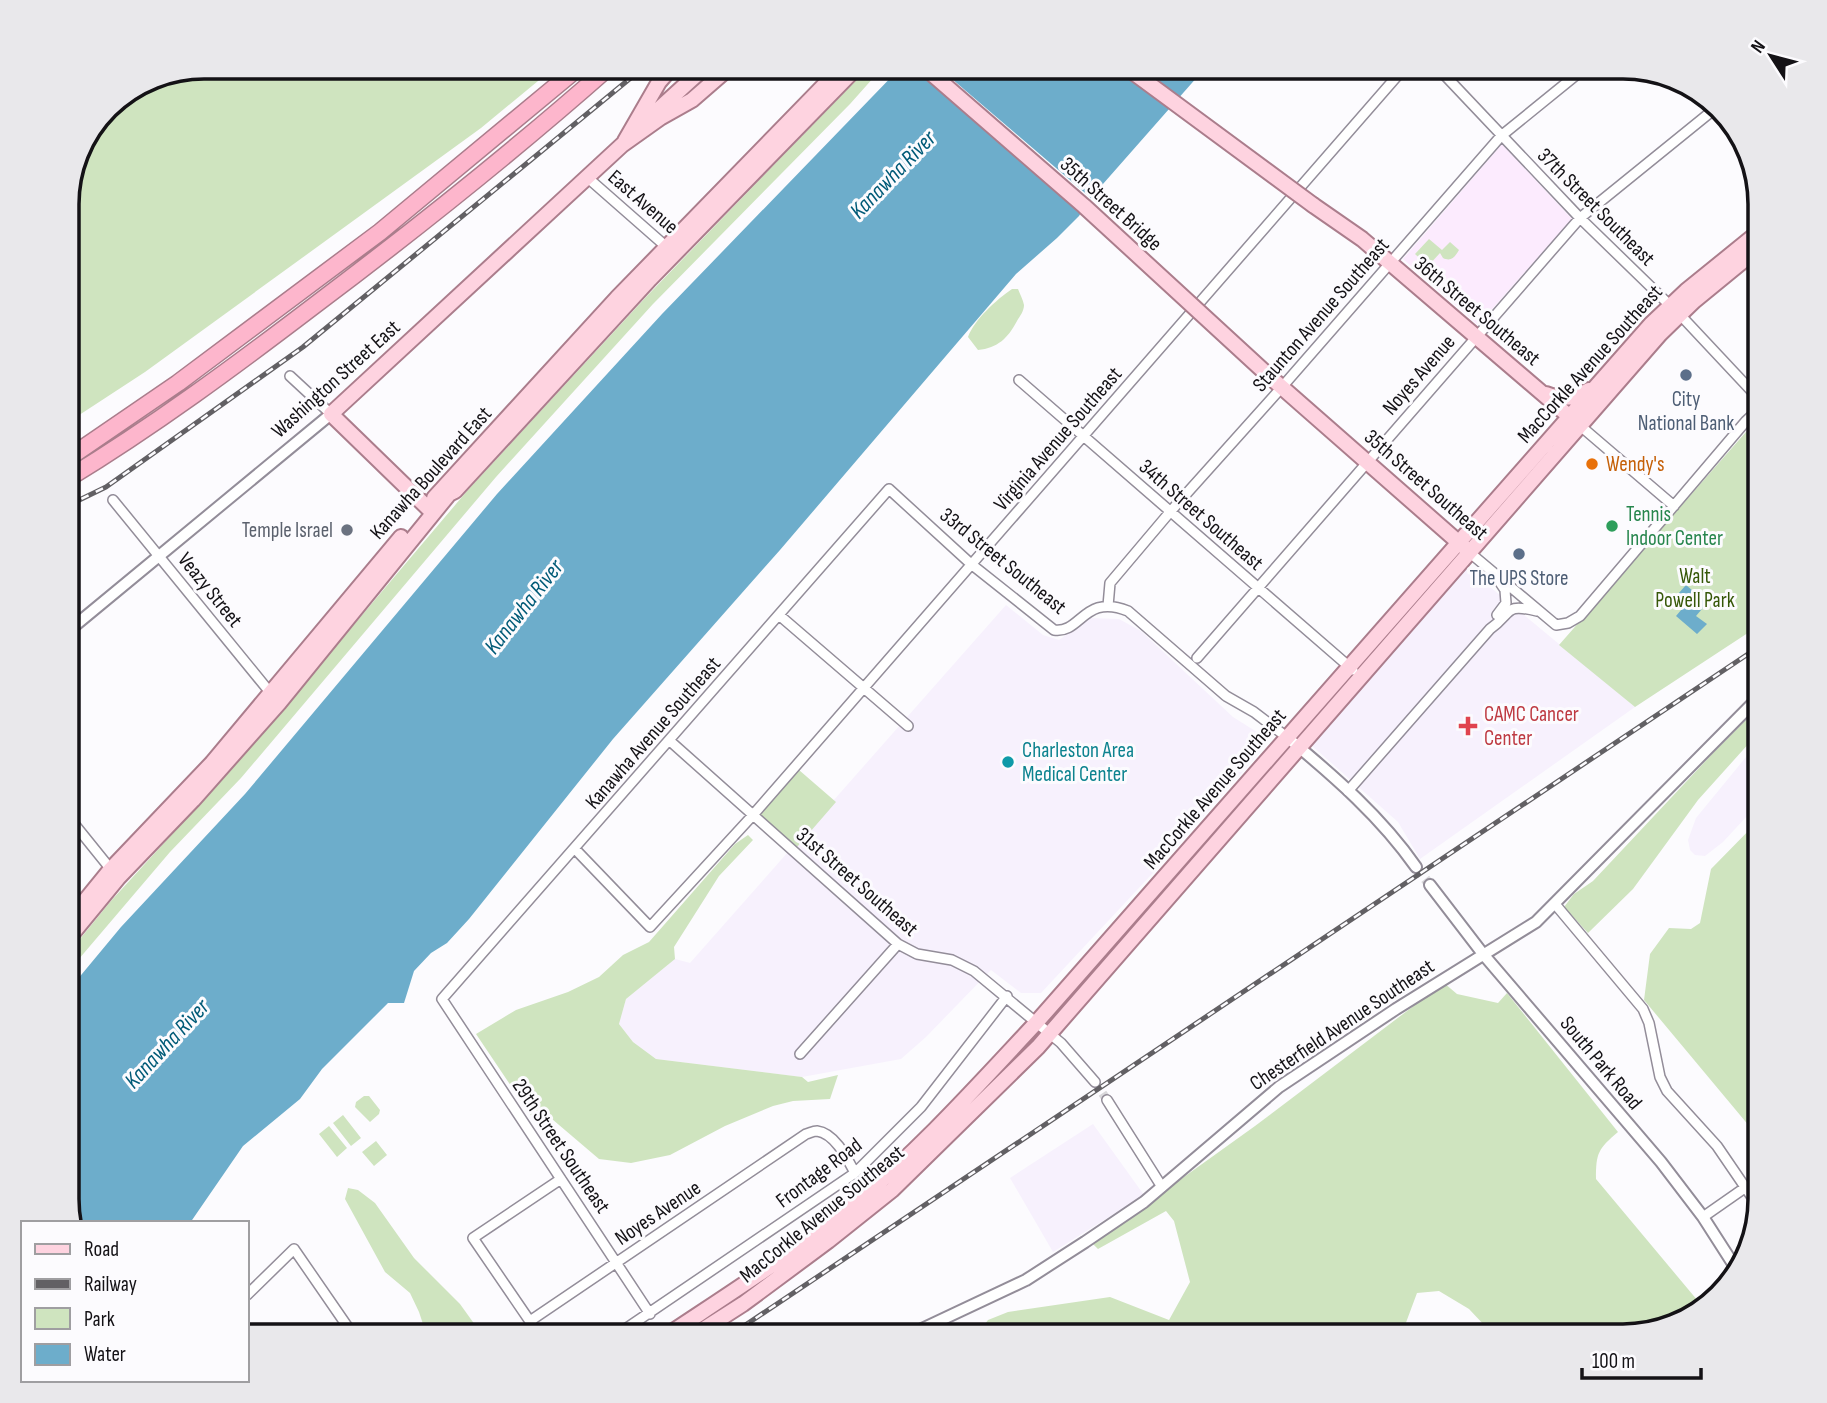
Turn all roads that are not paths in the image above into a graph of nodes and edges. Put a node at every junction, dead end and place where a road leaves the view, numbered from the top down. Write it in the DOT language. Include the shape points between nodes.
graph roads {
  1 [pos="563,79"];
  2 [pos="595,79"];
  3 [pos="598,79"];
  4 [pos="661,79"];
  5 [pos="691,79"];
  6 [pos="704,79"];
  7 [pos="715,79"];
  8 [pos="830,79"];
  9 [pos="844,79"];
  10 [pos="939,79"];
  11 [pos="1143,79"];
  12 [pos="1394,79"];
  13 [pos="1449,79"];
  14 [pos="1570,79"];
  15 [pos="584,89"];
  16 [pos="1710,113"];
  17 [pos="660,118"];
  18 [pos="1501,136"];
  19 [pos="622,145"];
  20 [pos="589,178"];
  21 [pos="1580,218"];
  22 [pos="1748,242"];
  23 [pos="670,250"];
  24 [pos="1748,256"];
  25 [pos="1388,264"];
  26 [pos="1674,310"];
  27 [pos="1475,336"];
  28 [pos="290,376"];
  29 [pos="1269,376"];
  30 [pos="1019,380"];
  31 [pos="1602,380"];
  32 [pos="1282,387"];
  33 [pos="1748,387"];
  34 [pos="1538,390"];
  35 [pos="331,414"];
  36 [pos="1748,419"];
  37 [pos="1576,421"];
  38 [pos="1084,436"];
  39 [pos="79,451"];
  40 [pos="1367,462"];
  41 [pos="79,471"];
  42 [pos="889,489"];
  43 [pos="455,491"];
  44 [pos="113,500"];
  45 [pos="1674,506"];
  46 [pos="430,510"];
  47 [pos="1170,512"];
  48 [pos="1464,547"];
  49 [pos="159,556"];
  50 [pos="397,558"];
  51 [pos="971,564"];
  52 [pos="1494,573"];
  53 [pos="1258,588"];
  54 [pos="1108,606"];
  55 [pos="1541,612"];
  56 [pos="779,615"];
  57 [pos="79,622"];
  58 [pos="1490,629"];
  59 [pos="1197,658"];
  60 [pos="1355,673"];
  61 [pos="864,688"];
  62 [pos="275,698"];
  63 [pos="1748,708"];
  64 [pos="908,726"];
  65 [pos="670,741"];
  66 [pos="1294,743"];
  67 [pos="1349,792"];
  68 [pos="753,815"];
  69 [pos="79,830"];
  70 [pos="575,849"];
  71 [pos="1416,867"];
  72 [pos="115,874"];
  73 [pos="1430,885"];
  74 [pos="1555,904"];
  75 [pos="79,911"];
  76 [pos="79,924"];
  77 [pos="898,944"];
  78 [pos="1483,954"];
  79 [pos="1007,996"];
  80 [pos="442,999"];
  81 [pos="1036,1023"];
  82 [pos="1049,1034"];
  83 [pos="800,1054"];
  84 [pos="1094,1082"];
  85 [pos="1107,1100"];
  86 [pos="855,1173"];
  87 [pos="561,1179"];
  88 [pos="1163,1187"];
  89 [pos="1746,1187"];
  90 [pos="1748,1190"];
  91 [pos="1703,1217"];
  92 [pos="617,1261"];
  93 [pos="1731,1261"];
  94 [pos="248,1294"];
  95 [pos="650,1314"];
  96 [pos="530,1321"];
  97 [pos="345,1324"];
  98 [pos="532,1324"];
  99 [pos="634,1324"];
  100 [pos="684,1324"];
  101 [pos="712,1324"];
  102 [pos="932,1324"];
  1 -- 39 [label="highway" via="380,232"];
  2 -- 15 [label="highway"];
  3 -- 15 [label="highway"];
  4 -- 19 [label="main road, Washington Street East"];
  5 -- 19 [label="main road"];
  6 -- 17 [label="main road"];
  7 -- 17 [label="main road, Washington Street East" via="692,100"];
  8 -- 23 [label="main road, Kanawha Boulevard East"];
  9 -- 23 [label="main road, Kanawha Boulevard East"];
  10 -- 29 [label="main road, 35th Street Bridge, bridge"];
  11 -- 25 [label="main road, 36th Street Southeast, bridge" via="1362,239"];
  12 -- 38 [label="street, Virginia Avenue Southeast"];
  13 -- 18 [label="street, 37th Street Southeast"];
  14 -- 18 [label="street, Staunton Avenue Southeast"];
  15 -- 41 [label="highway" via="368,264 204,389"];
  16 -- 21 [label="street, Noyes Avenue"];
  17 -- 19 [label="main road, Washington Street East"];
  18 -- 21 [label="street, 37th Street Southeast"];
  18 -- 25 [label="street, Staunton Avenue Southeast"];
  19 -- 20 [label="main road, Washington Street East"];
  20 -- 23 [label="street, East Avenue"];
  20 -- 35 [label="main road, Washington Street East"];
  21 -- 26 [label="street, 37th Street Southeast"];
  21 -- 27 [label="street, Noyes Avenue"];
  22 -- 26 [label="main road, MacCorkle Avenue Southeast"];
  23 -- 43 [label="main road, Kanawha Boulevard East"];
  23 -- 46 [label="main road, Kanawha Boulevard East"];
  24 -- 26 [label="main road, MacCorkle Avenue Southeast"];
  25 -- 27 [label="main road, 36th Street Southeast"];
  25 -- 32 [label="street, Staunton Avenue Southeast"];
  26 -- 31 [label="main road, MacCorkle Avenue Southeast"];
  26 -- 33 [label="street, 37th Street Southeast"];
  26 -- 37 [label="main road, MacCorkle Avenue Southeast" via="1653,341"];
  27 -- 34 [label="main road, 36th Street Southeast"];
  27 -- 40 [label="street, Noyes Avenue"];
  28 -- 35 [label="street"];
  29 -- 32 [label="main road, 35th Street Southeast"];
  30 -- 38 [label="street, 34th Street Southeast"];
  31 -- 34 [label="main road" via="1570,398"];
  31 -- 37 [label="main road, MacCorkle Avenue Southeast"];
  32 -- 40 [label="main road, 35th Street Southeast"];
  32 -- 47 [label="street, Staunton Avenue Southeast"];
  34 -- 37 [label="main road, 36th Street Southeast"];
  35 -- 46 [label="main road"];
  35 -- 49 [label="street, Washington Street East"];
  36 -- 45 [label="street"];
  37 -- 45 [label="street, 36th Street Southeast"];
  37 -- 48 [label="main road, MacCorkle Avenue Southeast"];
  38 -- 47 [label="street, 34th Street Southeast"];
  38 -- 51 [label="street, Virginia Avenue Southeast"];
  40 -- 48 [label="main road, 35th Street Southeast"];
  40 -- 53 [label="street, Noyes Avenue"];
  42 -- 51 [label="street, 33rd Street Southeast"];
  42 -- 56 [label="street, Kanawha Avenue Southeast"];
  43 -- 46 [label="main road, Kanawha Boulevard East"];
  43 -- 50 [label="main road, Kanawha Boulevard East" via="454,498"];
  44 -- 49 [label="street, Veazy Street"];
  45 -- 55 [label="street, 35th Street Southeast" via="1580,616 1556,625"];
  46 -- 50 [label="main road, Kanawha Boulevard East"];
  46 -- 62 [label="main road, Kanawha Boulevard East"];
  47 -- 53 [label="street, 34th Street Southeast"];
  47 -- 54 [label="street, Staunton Avenue Southeast" via="1110,583"];
  48 -- 52 [label="street, 35th Street Southeast"];
  48 -- 60 [label="main road, MacCorkle Avenue Southeast"];
  49 -- 57 [label="street, Washington Street East"];
  49 -- 62 [label="street, Veazy Street"];
  50 -- 62 [label="main road, Kanawha Boulevard East"];
  51 -- 54 [label="street, 33rd Street Southeast" via="1054,631 1064,630 1090,610"];
  51 -- 61 [label="street, Virginia Avenue Southeast"];
  52 -- 55 [label="street, 35th Street Southeast"];
  52 -- 58 [label="street" via="1505,590 1506,603"];
  53 -- 59 [label="street, Noyes Avenue"];
  53 -- 60 [label="street, 34th Street Southeast"];
  54 -- 66 [label="street" via="1136,617 1226,696"];
  55 -- 58 [label="street" via="1513,608"];
  56 -- 61 [label="street"];
  56 -- 65 [label="street, Kanawha Avenue Southeast"];
  58 -- 67 [label="street"];
  60 -- 66 [label="main road, MacCorkle Avenue Southeast"];
  61 -- 64 [label="street"];
  61 -- 68 [label="street, Virginia Avenue Southeast"];
  62 -- 72 [label="main road, Kanawha Boulevard East" via="210,764"];
  63 -- 74 [label="street, Chesterfield Avenue Southeast"];
  65 -- 68 [label="street, 31st Street Southeast"];
  65 -- 70 [label="street, Kanawha Avenue Southeast"];
  66 -- 67 [label="street"];
  66 -- 81 [label="main road, MacCorkle Avenue Southeast"];
  66 -- 82 [label="main road, MacCorkle Avenue Southeast"];
  67 -- 71 [label="street" via="1396,837"];
  68 -- 70 [label="street, Virginia Avenue Southeast" via="650,927"];
  68 -- 77 [label="street, 31st Street Southeast"];
  69 -- 72 [label="street"];
  70 -- 80 [label="street, Kanawha Avenue Southeast"];
  72 -- 75 [label="main road, Kanawha Boulevard East"];
  72 -- 76 [label="main road, Kanawha Boulevard East"];
  73 -- 78 [label="street, South Park Road"];
  74 -- 78 [label="street, Chesterfield Avenue Southeast" via="1536,922"];
  74 -- 89 [label="street" via="1643,1009 1667,1091 1717,1146"];
  77 -- 79 [label="street, 31st Street Southeast" via="917,954 963,963"];
  77 -- 83 [label="street"];
  78 -- 88 [label="street, Chesterfield Avenue Southeast" via="1273,1092"];
  78 -- 91 [label="street, South Park Road"];
  79 -- 81 [label="street, 31st Street Southeast"];
  79 -- 86 [label="street, Frontage Road" via="921,1107"];
  80 -- 87 [label="street, 29th Street Southeast"];
  81 -- 82 [label="street, 31st Street Southeast"];
  81 -- 100 [label="main road, MacCorkle Avenue Southeast" via="932,1134 854,1203 780,1260"];
  82 -- 84 [label="street, 31st Street Southeast"];
  82 -- 101 [label="main road, MacCorkle Avenue Southeast" via="892,1190"];
  85 -- 88 [label="street"];
  86 -- 92 [label="street, Noyes Avenue" via="828,1136 818,1131 806,1134"];
  86 -- 95 [label="street, Frontage Road"];
  87 -- 92 [label="street, 29th Street Southeast"];
  87 -- 96 [label="street" via="473,1238"];
  88 -- 102 [label="street, Chesterfield Avenue Southeast" via="1026,1280"];
  89 -- 90 [label="street"];
  89 -- 91 [label="street"];
  91 -- 93 [label="street, South Park Road"];
  92 -- 95 [label="street, 29th Street Southeast"];
  92 -- 96 [label="street, Noyes Avenue"];
  94 -- 97 [label="street" via="294,1249"];
  95 -- 99 [label="street, Frontage Road"];
  96 -- 98 [label="street"];
}
